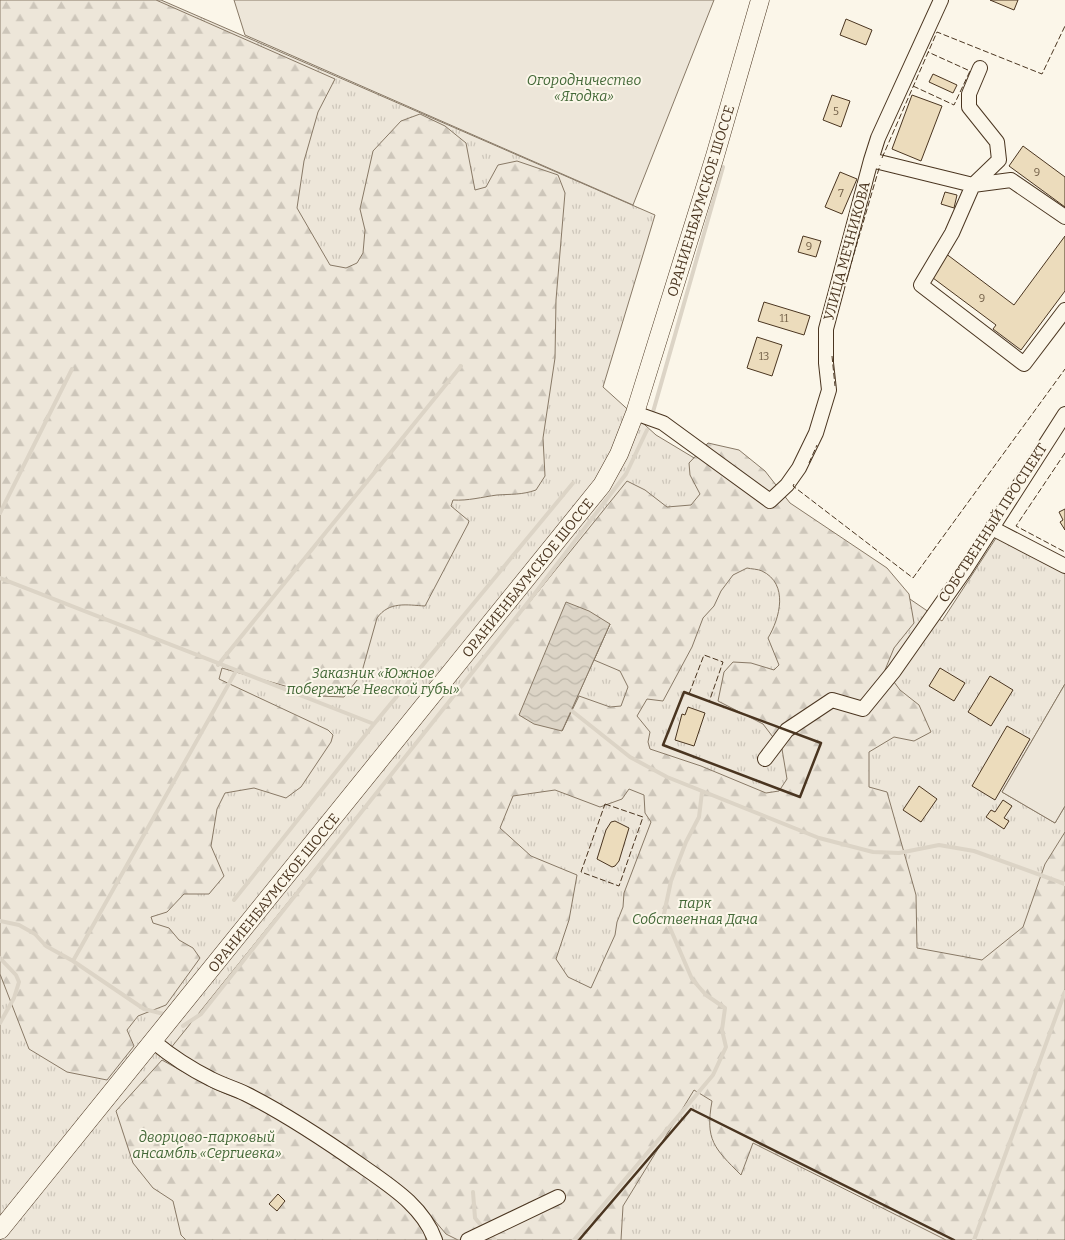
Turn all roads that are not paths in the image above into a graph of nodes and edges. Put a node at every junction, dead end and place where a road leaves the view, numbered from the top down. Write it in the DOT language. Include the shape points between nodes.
graph roads {
  1 [pos="760,0"];
  2 [pos="941,0"];
  3 [pos="980,68"];
  4 [pos="871,160"];
  5 [pos="973,185"];
  6 [pos="1065,217"];
  7 [pos="1065,310"];
  8 [pos="636,413"];
  9 [pos="1065,414"];
  10 [pos="992,528"];
  11 [pos="1065,566"];
  12 [pos="765,758"];
  13 [pos="154,1042"];
  14 [pos="558,1197"];
  15 [pos="0,1230"];
  16 [pos="435,1240"];
  17 [pos="468,1240"];
  1 -- 8 [label="main road, ОРАНИЕНБАУМСКОЕ ШОССЕ"];
  2 -- 4 [label="street, УЛИЦА МЕЧНИКОВА"];
  3 -- 5 [label="street" via="969,94 969,107 997,142 999,160"];
  4 -- 5 [label="street"];
  4 -- 8 [label="street, УЛИЦА МЕЧНИКОВА" via="826,329 826,399 816,433 787,485 770,501 663,423"];
  5 -- 6 [label="street" via="1012,180"];
  5 -- 7 [label="street" via="952,233 921,285 1024,364"];
  8 -- 13 [label="main road, ОРАНИЕНБАУМСКОЕ ШОССЕ" via="602,485"];
  9 -- 10 [label="street, СОБСТВЕННЫЙ ПРОСПЕКТ"];
  10 -- 11 [label="street"];
  10 -- 12 [label="street, СОБСТВЕННЫЙ ПРОСПЕКТ" via="894,670 863,709 832,700 787,730"];
  13 -- 15 [label="main road, ОРАНИЕНБАУМСКОЕ ШОССЕ"];
  13 -- 16 [label="street" via="212,1080 276,1111 390,1184 421,1214"];
  14 -- 17 [label="street"];
}
